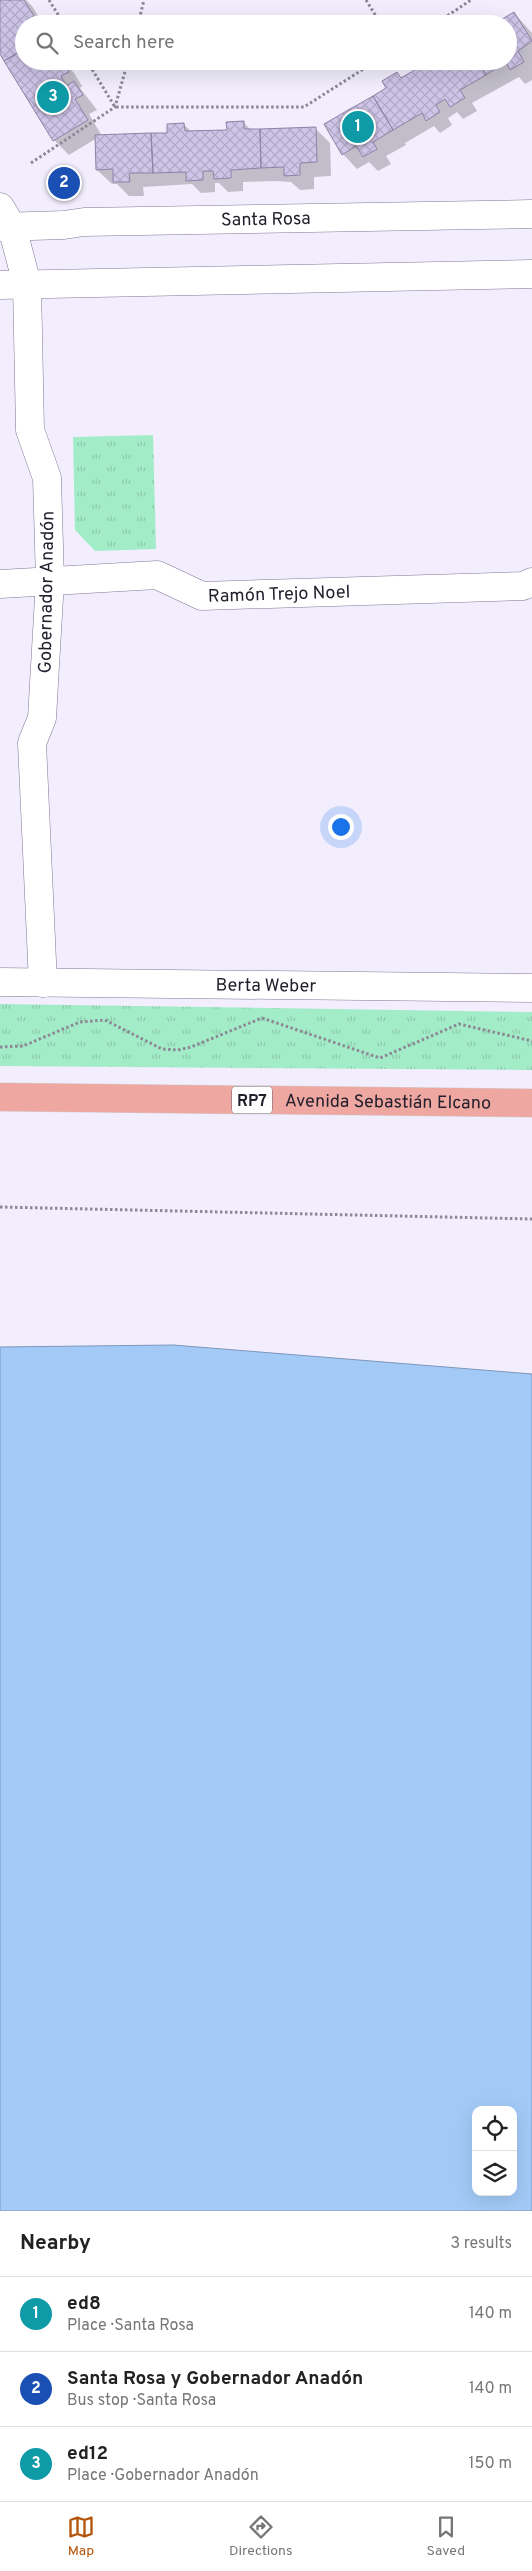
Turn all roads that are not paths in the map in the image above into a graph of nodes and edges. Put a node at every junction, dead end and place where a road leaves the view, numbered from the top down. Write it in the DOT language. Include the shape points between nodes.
graph roads {
  1 [pos="532,214"];
  2 [pos="4,220"];
  3 [pos="532,274"];
  4 [pos="27,284"];
  5 [pos="0,285"];
  6 [pos="50,580"];
  7 [pos="532,582"];
  8 [pos="0,584"];
  9 [pos="0,982"];
  10 [pos="43,982"];
  11 [pos="532,988"];
  12 [pos="0,1097"];
  13 [pos="532,1103"];
  14 [pos="504,1104"];
  15 [pos="532,1108"];
  1 -- 2 [label="street, Santa Rosa" via="64,225"];
  2 -- 4 [label="street, Gobernador Anadón"];
  3 -- 4 [label="street"];
  4 -- 5 [label="street"];
  4 -- 6 [label="street, Gobernador Anadón" via="30,430 47,478"];
  6 -- 7 [label="street, Ramón Trejo Noel" via="157,575 202,596 523,586"];
  6 -- 8 [label="street, Ramón Trejo Noel"];
  6 -- 10 [label="street, Gobernador Anadón" via="42,718 32,743"];
  9 -- 10 [label="street, Berta Weber"];
  10 -- 11 [label="street, Berta Weber"];
  12 -- 14 [label="main road, Avenida Sebastián Elcano / RP7"];
  13 -- 14 [label="main road, Avenida Sebastián Elcano / RP7"];
  14 -- 15 [label="main road, Avenida Sebastián Elcano / RP7"];
}
